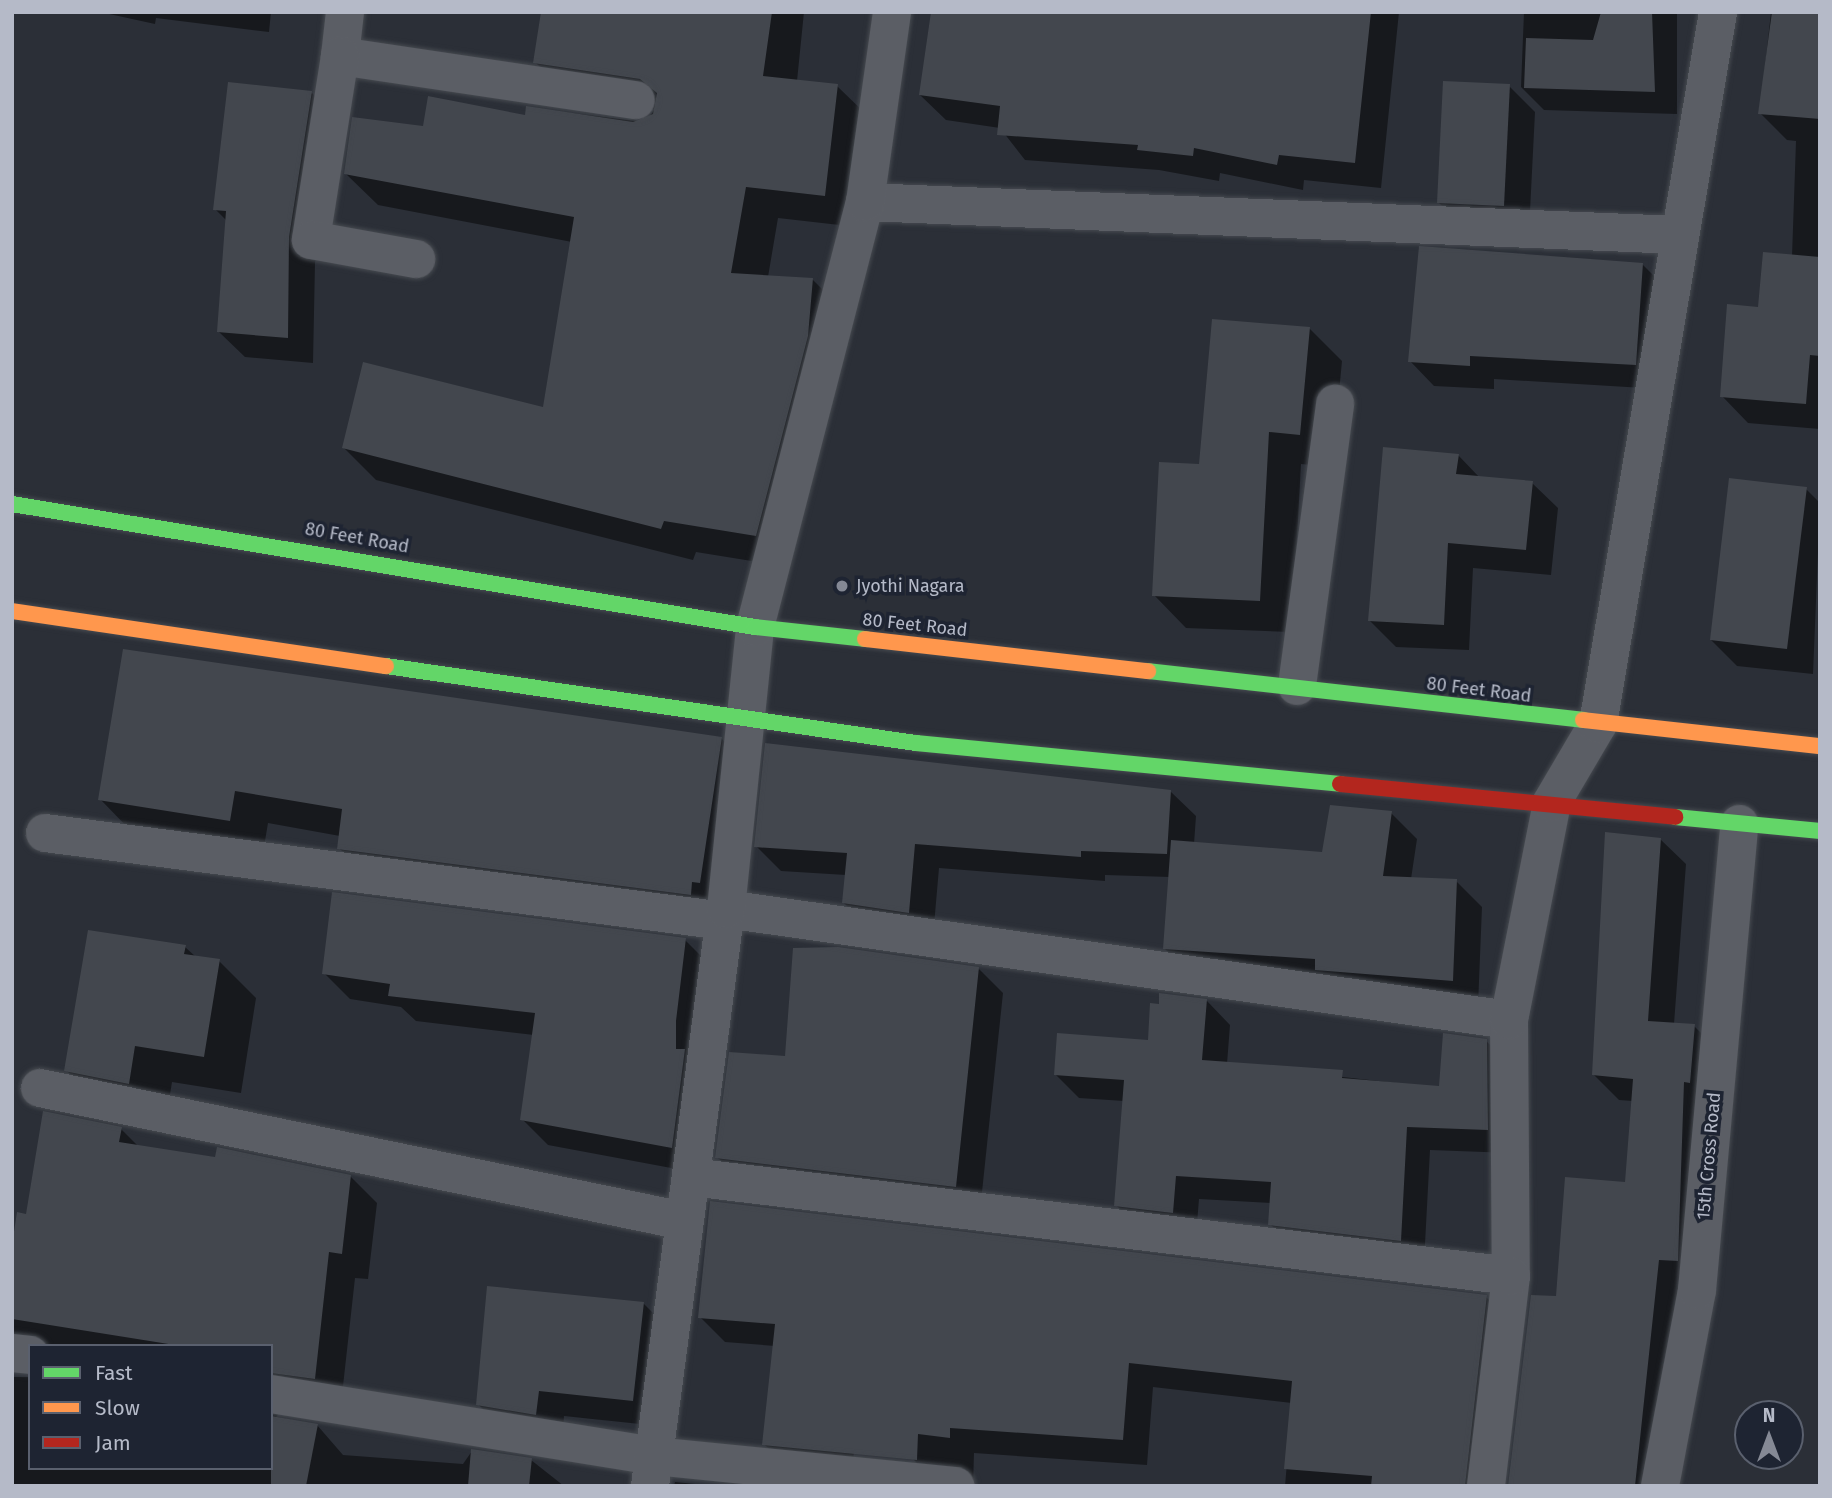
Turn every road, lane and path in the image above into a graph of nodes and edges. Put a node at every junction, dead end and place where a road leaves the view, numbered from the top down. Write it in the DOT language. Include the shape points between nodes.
graph roads {
  1 [pos="345,12"];
  2 [pos="892,12"];
  3 [pos="1718,12"];
  4 [pos="340,55"];
  5 [pos="636,100"];
  6 [pos="865,202"];
  7 [pos="1678,235"];
  8 [pos="416,259"];
  9 [pos="1335,404"];
  10 [pos="12,503"];
  11 [pos="12,611"];
  12 [pos="755,627"];
  13 [pos="1297,686"];
  14 [pos="746,718"];
  15 [pos="1598,724"];
  16 [pos="1820,746"];
  17 [pos="1552,803"];
  18 [pos="1739,824"];
  19 [pos="1820,831"];
  20 [pos="45,833"];
  21 [pos="725,915"];
  22 [pos="1509,1020"];
  23 [pos="40,1088"];
  24 [pos="691,1177"];
  25 [pos="684,1221"];
  26 [pos="1511,1276"];
  27 [pos="273,1394"];
  28 [pos="652,1471"];
  29 [pos="956,1486"];
  30 [pos="1486,1486"];
  31 [pos="1660,1486"];
  1 -- 4 [label="street"];
  2 -- 6 [label="street"];
  3 -- 7 [label="street"];
  4 -- 5 [label="street"];
  4 -- 8 [label="street" via="311,240"];
  6 -- 7 [label="street"];
  6 -- 12 [label="street"];
  7 -- 15 [label="street"];
  9 -- 13 [label="street"];
  10 -- 12 [label="main road, 80 Feet Road"];
  11 -- 14 [label="main road"];
  12 -- 13 [label="main road, 80 Feet Road"];
  12 -- 14 [label="street"];
  13 -- 15 [label="main road, 80 Feet Road"];
  14 -- 17 [label="main road" via="916,743"];
  14 -- 21 [label="street"];
  15 -- 16 [label="main road, 80 Feet Road"];
  15 -- 17 [label="street"];
  17 -- 18 [label="main road"];
  17 -- 22 [label="street"];
  18 -- 19 [label="main road"];
  18 -- 31 [label="street, 15th Cross Road" via="1697,1290"];
  20 -- 21 [label="street"];
  21 -- 22 [label="street"];
  21 -- 24 [label="street"];
  22 -- 26 [label="street"];
  23 -- 25 [label="street"];
  24 -- 25 [label="street"];
  24 -- 26 [label="street"];
  25 -- 28 [label="street"];
  26 -- 30 [label="street"];
  27 -- 28 [label="street"];
  28 -- 29 [label="street"];
}
